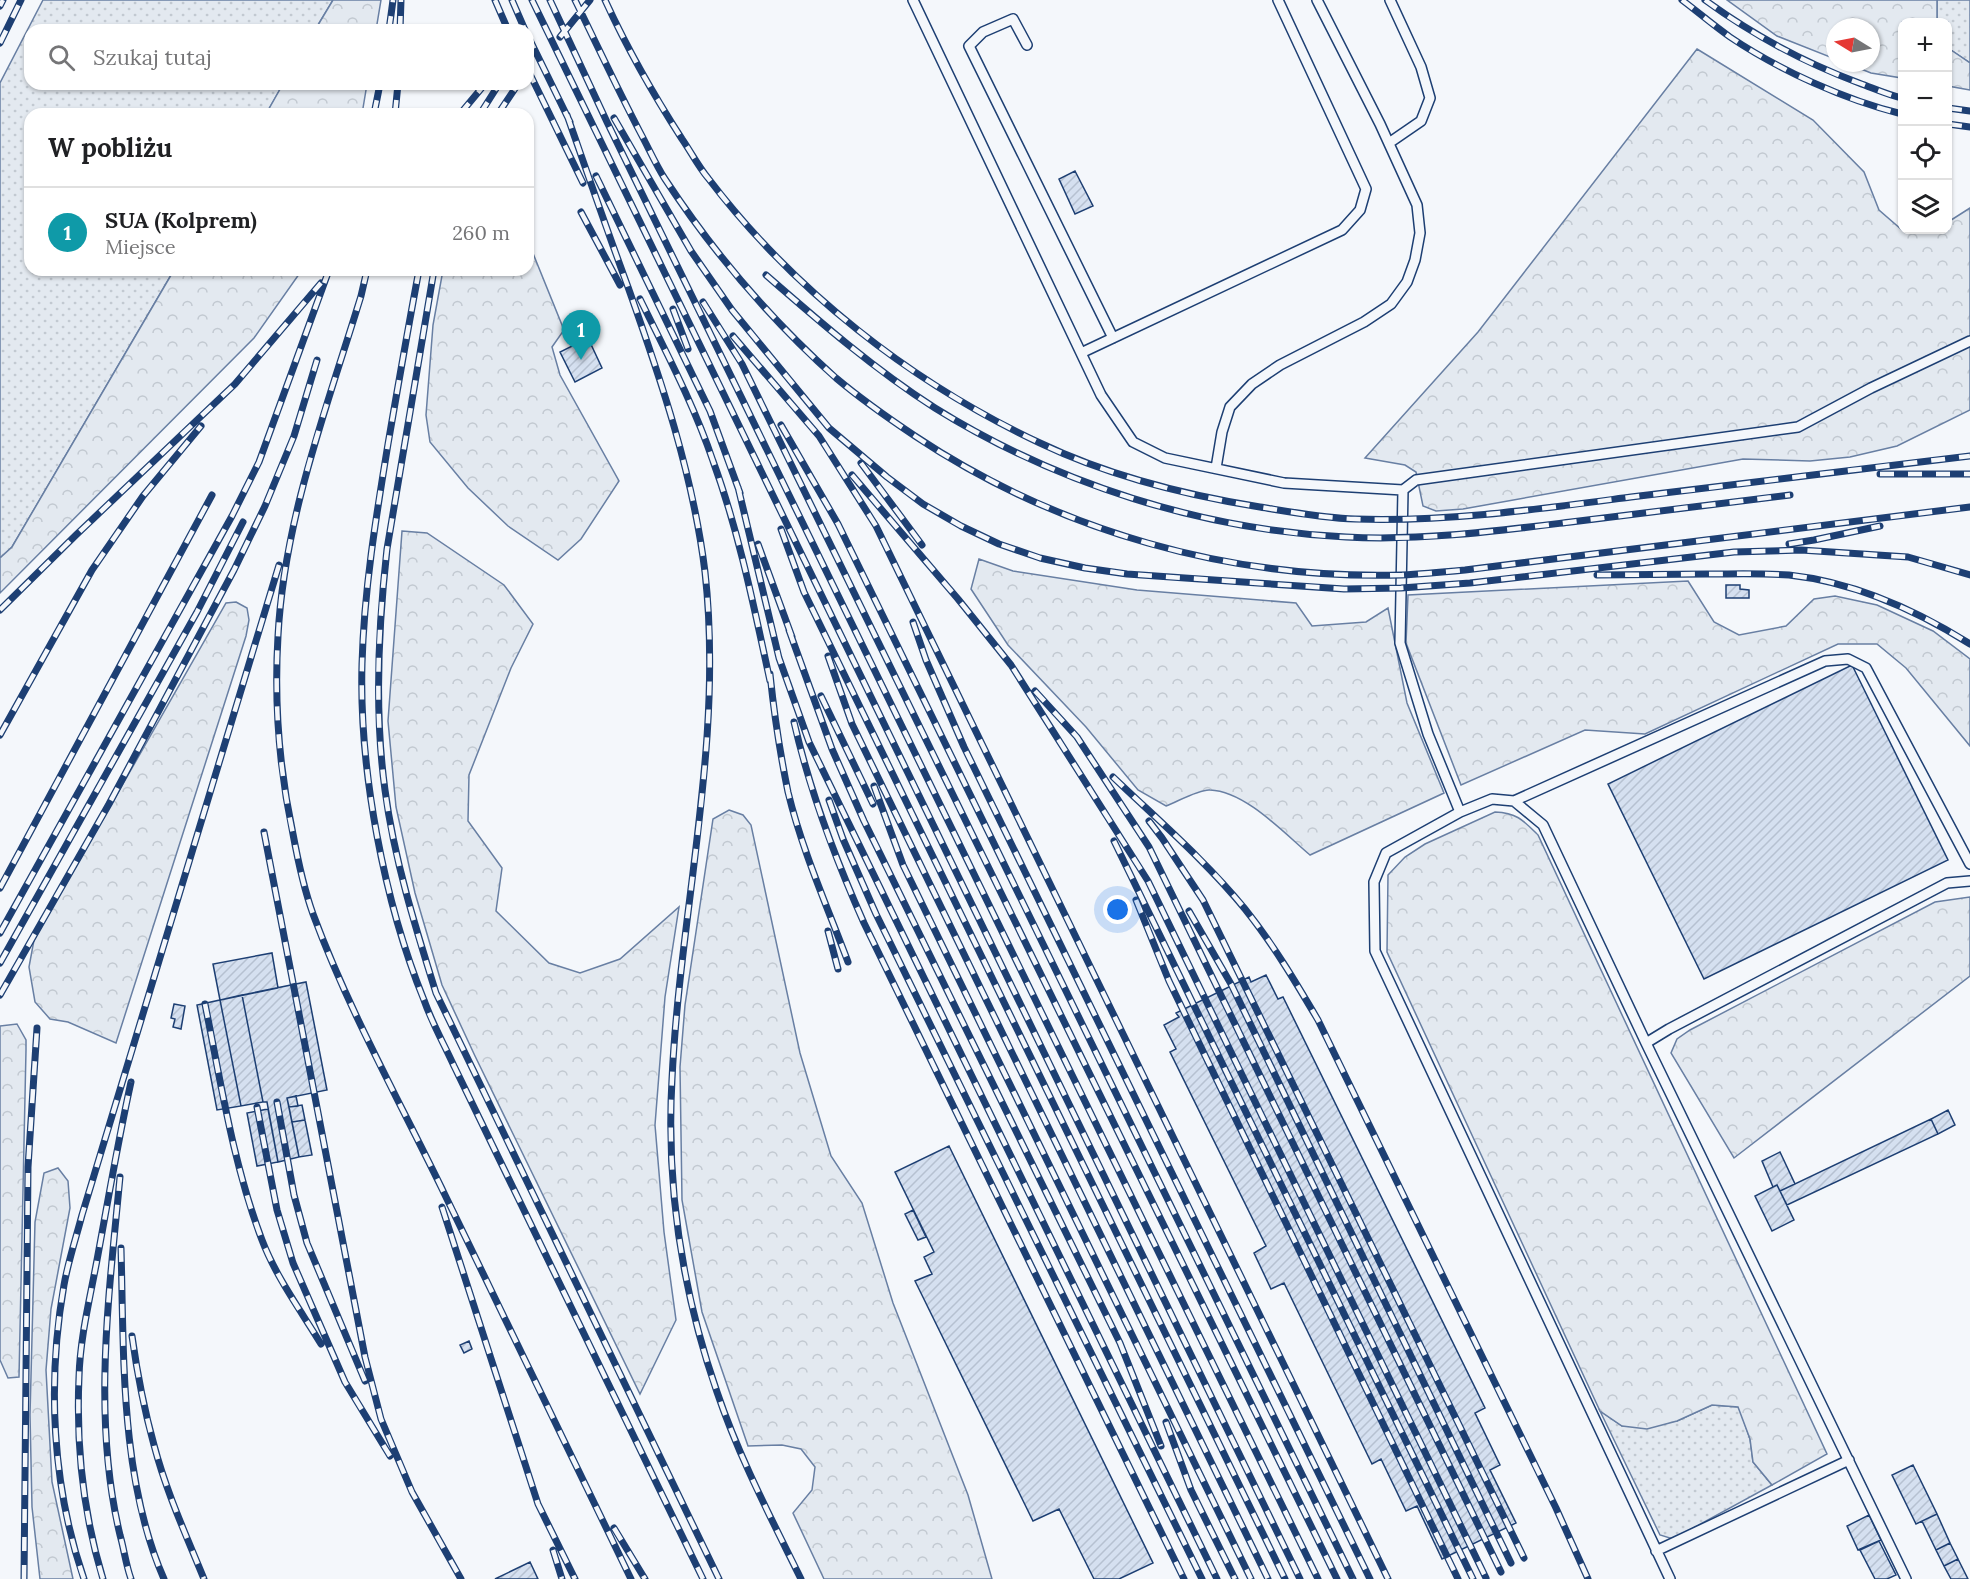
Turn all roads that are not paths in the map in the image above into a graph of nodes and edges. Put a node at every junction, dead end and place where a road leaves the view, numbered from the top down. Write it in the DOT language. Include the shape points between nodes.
graph roads {
  1 [pos="912,0"];
  2 [pos="1278,0"];
  3 [pos="1317,0"];
  4 [pos="1390,0"];
  5 [pos="1027,45"];
  6 [pos="1389,143"];
  7 [pos="1113,338"];
  8 [pos="1970,341"];
  9 [pos="1081,353"];
  10 [pos="1216,468"];
  11 [pos="1402,490"];
  12 [pos="1514,801"];
  13 [pos="1460,812"];
  14 [pos="1970,864"];
  15 [pos="1970,881"];
  16 [pos="1646,1043"];
  17 [pos="1848,1460"];
  18 [pos="1656,1551"];
  19 [pos="1670,1579"];
  20 [pos="1906,1579"];
  1 -- 9 [label="lane"];
  2 -- 7 [label="lane" via="1366,189 1360,210 1342,230"];
  3 -- 6 [label="lane"];
  4 -- 6 [label="lane" via="1431,98 1421,120"];
  5 -- 7 [label="lane" via="1014,19 983,32 969,46"];
  6 -- 10 [label="lane" via="1417,205 1420,233 1407,282 1391,304 1364,322 1280,365 1252,384 1230,407"];
  7 -- 9 [label="lane"];
  8 -- 11 [label="lane" via="1798,427 1416,480"];
  9 -- 10 [label="lane" via="1101,395 1133,442 1165,458"];
  10 -- 11 [label="lane" via="1284,483"];
  11 -- 13 [label="lane" via="1400,643 1428,734"];
  12 -- 13 [label="lane" via="1492,799"];
  12 -- 14 [label="lane" via="1825,661 1848,659 1866,668"];
  12 -- 16 [label="lane" via="1543,825"];
  13 -- 18 [label="lane" via="1386,853 1374,882 1376,951"];
  15 -- 16 [label="lane" via="1947,883"];
  16 -- 17 [label="lane"];
  17 -- 18 [label="lane"];
  17 -- 20 [label="lane"];
  18 -- 19 [label="lane"];
}
